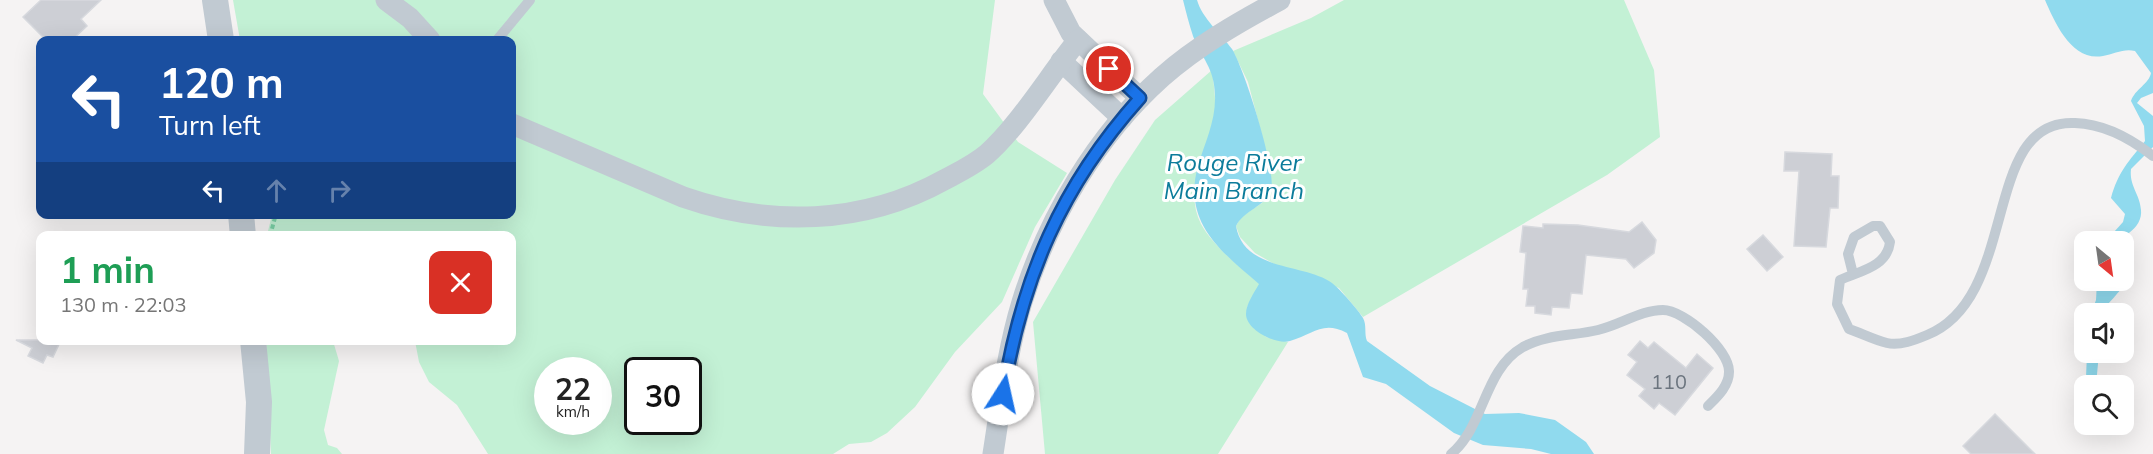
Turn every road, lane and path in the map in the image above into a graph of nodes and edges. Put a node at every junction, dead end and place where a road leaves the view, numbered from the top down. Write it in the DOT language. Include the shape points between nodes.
graph roads {
  1 [pos="215,0"];
  2 [pos="386,0"];
  3 [pos="530,0"];
  4 [pos="1054,0"];
  5 [pos="1280,0"];
  6 [pos="221,36"];
  7 [pos="426,36"];
  8 [pos="500,36"];
  9 [pos="1078,39"];
  10 [pos="1061,61"];
  11 [pos="1140,98"];
  12 [pos="1122,118"];
  13 [pos="516,126"];
  14 [pos="2153,156"];
  15 [pos="1853,274"];
  16 [pos="253,345"];
  17 [pos="1708,406"];
  18 [pos="257,454"];
  19 [pos="993,454"];
  20 [pos="1451,454"];
  1 -- 6 [label="street"];
  2 -- 7 [label="street"];
  3 -- 8 [label="lane"];
  4 -- 9 [label="street" via="1062,20"];
  5 -- 11 [label="street" via="1180,63"];
  9 -- 10 [label="street"];
  9 -- 11 [label="street"];
  10 -- 12 [label="street"];
  10 -- 13 [label="street" via="1004,136 978,160 906,199 835,217 765,215 700,203"];
  11 -- 12 [label="street"];
  12 -- 19 [label="street" via="1065,200 1038,256 1014,334"];
  14 -- 15 [label="lane" via="2105,128 2087,124 2057,124 2032,137 2012,171 1997,230 1976,288 1953,320 1933,333 1889,344 1848,329 1837,304 1840,280"];
  15 -- 15 [label="lane" via="1879,263 1889,253 1890,242 1880,226 1854,237 1848,254"];
  16 -- 18 [label="street" via="259,402"];
  17 -- 20 [label="lane" via="1727,380 1727,363 1710,339 1680,314 1654,311 1596,331 1538,340 1512,355 1501,366 1465,440"];
}
